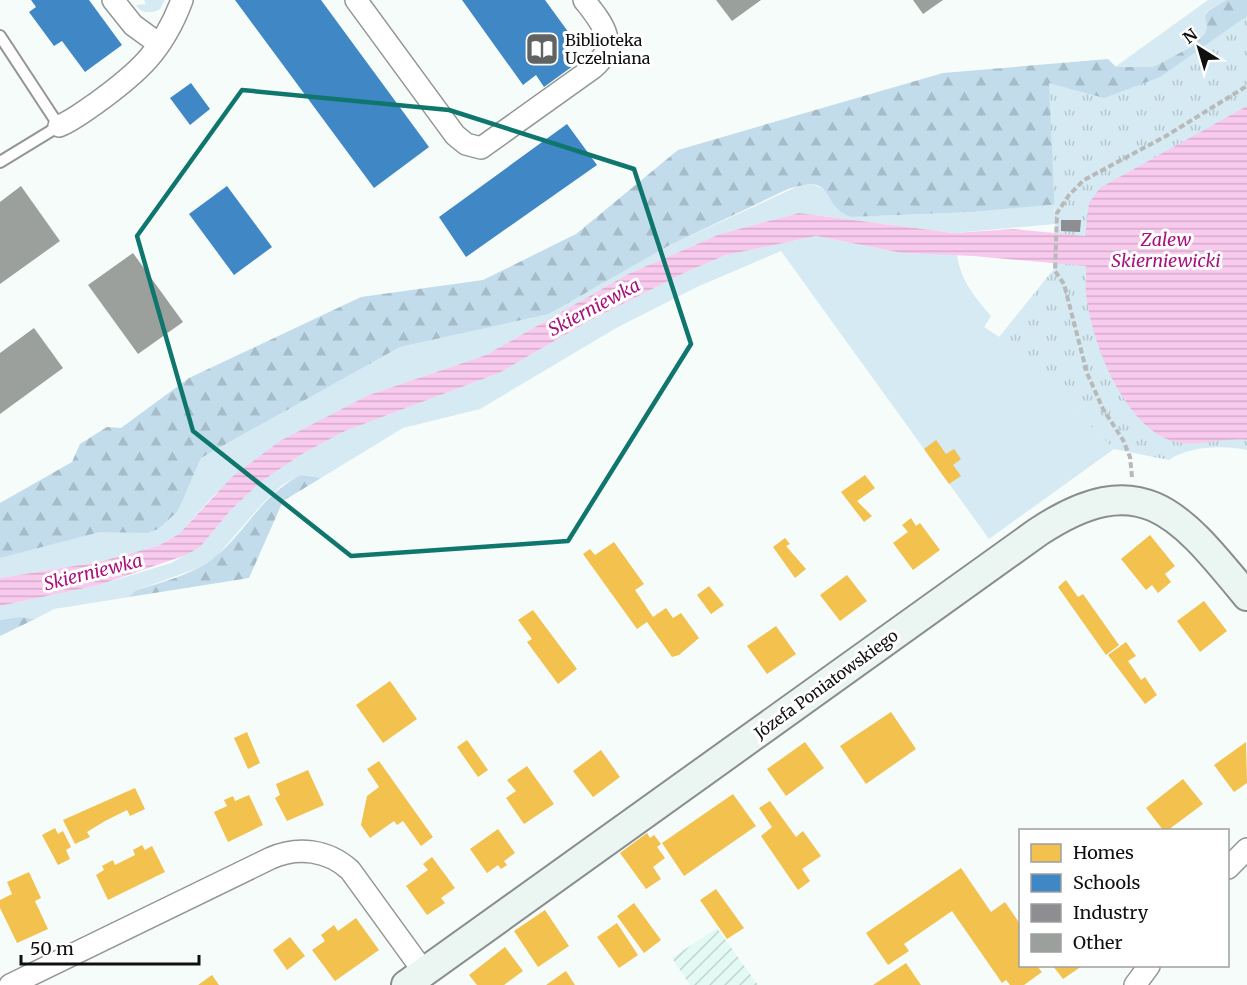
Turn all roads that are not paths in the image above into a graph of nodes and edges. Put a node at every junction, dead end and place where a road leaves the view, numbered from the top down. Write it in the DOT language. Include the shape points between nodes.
graph roads {
  1 [pos="113,0"];
  2 [pos="182,0"];
  3 [pos="356,0"];
  4 [pos="584,0"];
  5 [pos="0,36"];
  6 [pos="159,44"];
  7 [pos="60,126"];
  8 [pos="0,162"];
  9 [pos="1247,596"];
  10 [pos="1247,849"];
  11 [pos="1229,866"];
  12 [pos="1148,967"];
  13 [pos="415,978"];
  14 [pos="10,985"];
  15 [pos="1135,985"];
  1 -- 6 [label="street" via="133,25"];
  2 -- 6 [label="street"];
  3 -- 4 [label="street" via="455,135 466,144 482,148 603,58 606,31"];
  5 -- 7 [label="lane"];
  6 -- 7 [label="street" via="133,77"];
  7 -- 8 [label="lane"];
  9 -- 13 [label="street, Józefa Poniatowskiego" via="1182,522 1166,512 1134,501 1081,507 1060,518"];
  10 -- 11 [label="street"];
  12 -- 15 [label="street"];
  13 -- 14 [label="street" via="350,870 328,856 300,850 271,858"];
}
